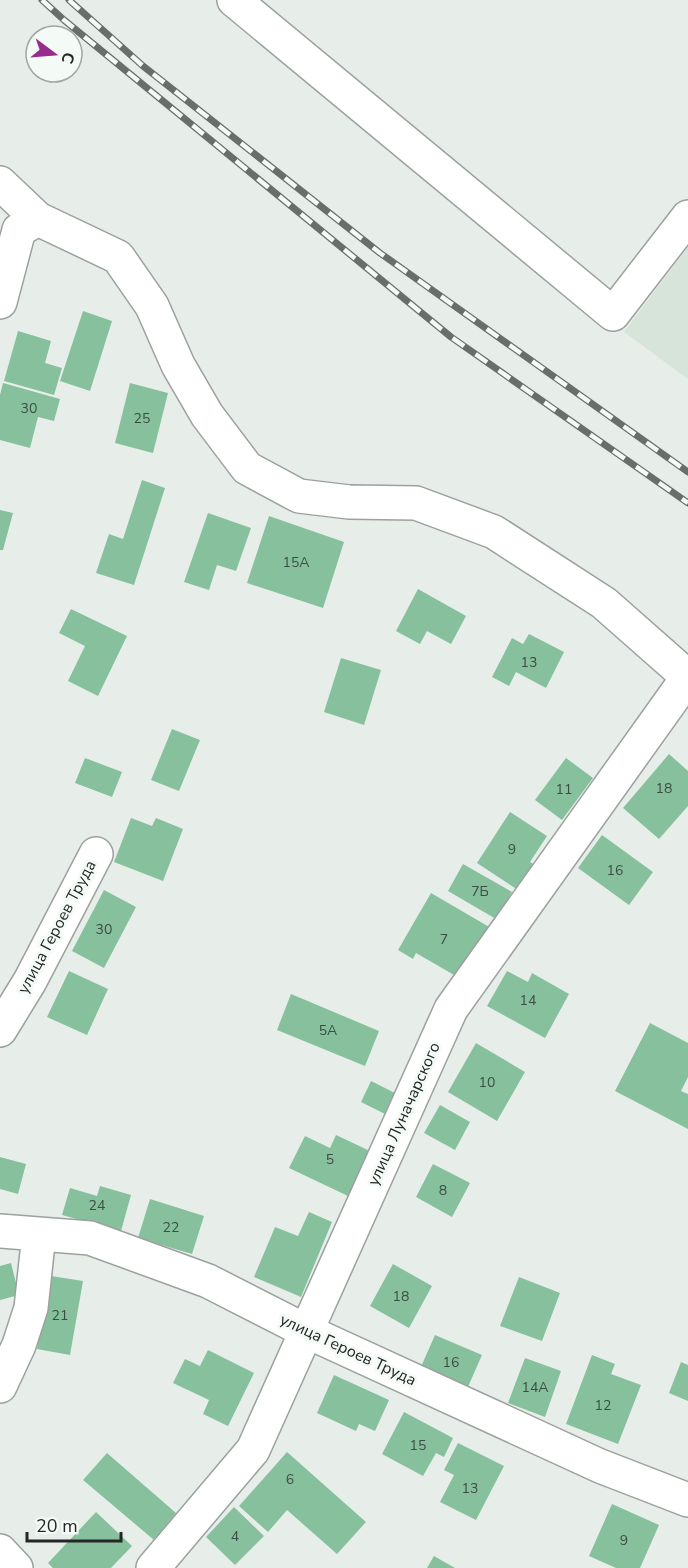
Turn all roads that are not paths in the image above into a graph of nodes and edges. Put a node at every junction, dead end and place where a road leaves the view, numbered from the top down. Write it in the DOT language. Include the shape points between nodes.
graph roads {
  1 [pos="234,0"];
  2 [pos="0,183"];
  3 [pos="688,217"];
  4 [pos="29,224"];
  5 [pos="0,302"];
  6 [pos="688,677"];
  7 [pos="96,854"];
  8 [pos="0,1030"];
  9 [pos="0,1231"];
  10 [pos="39,1234"];
  11 [pos="306,1331"];
  12 [pos="0,1386"];
  13 [pos="688,1500"];
  14 [pos="0,1551"];
  15 [pos="16,1568"];
  16 [pos="153,1568"];
  1 -- 3 [label="street" via="613,314"];
  2 -- 4 [label="street, улица Луначарского"];
  4 -- 5 [label="street"];
  4 -- 6 [label="street, улица Луначарского" via="118,257 152,306 178,365 207,415 247,468 299,496 349,502 416,503 494,532 604,603"];
  6 -- 11 [label="street, улица Луначарского" via="451,1009"];
  7 -- 8 [label="street, улица Героев Труда"];
  9 -- 10 [label="street, улица Героев Труда"];
  10 -- 11 [label="street, улица Героев Труда" via="90,1238 208,1281"];
  10 -- 12 [label="street" via="31,1308 20,1345"];
  11 -- 13 [label="street, улица Героев Труда" via="600,1467"];
  11 -- 16 [label="street, улица Луначарского" via="254,1450"];
  14 -- 15 [label="street"];
}
